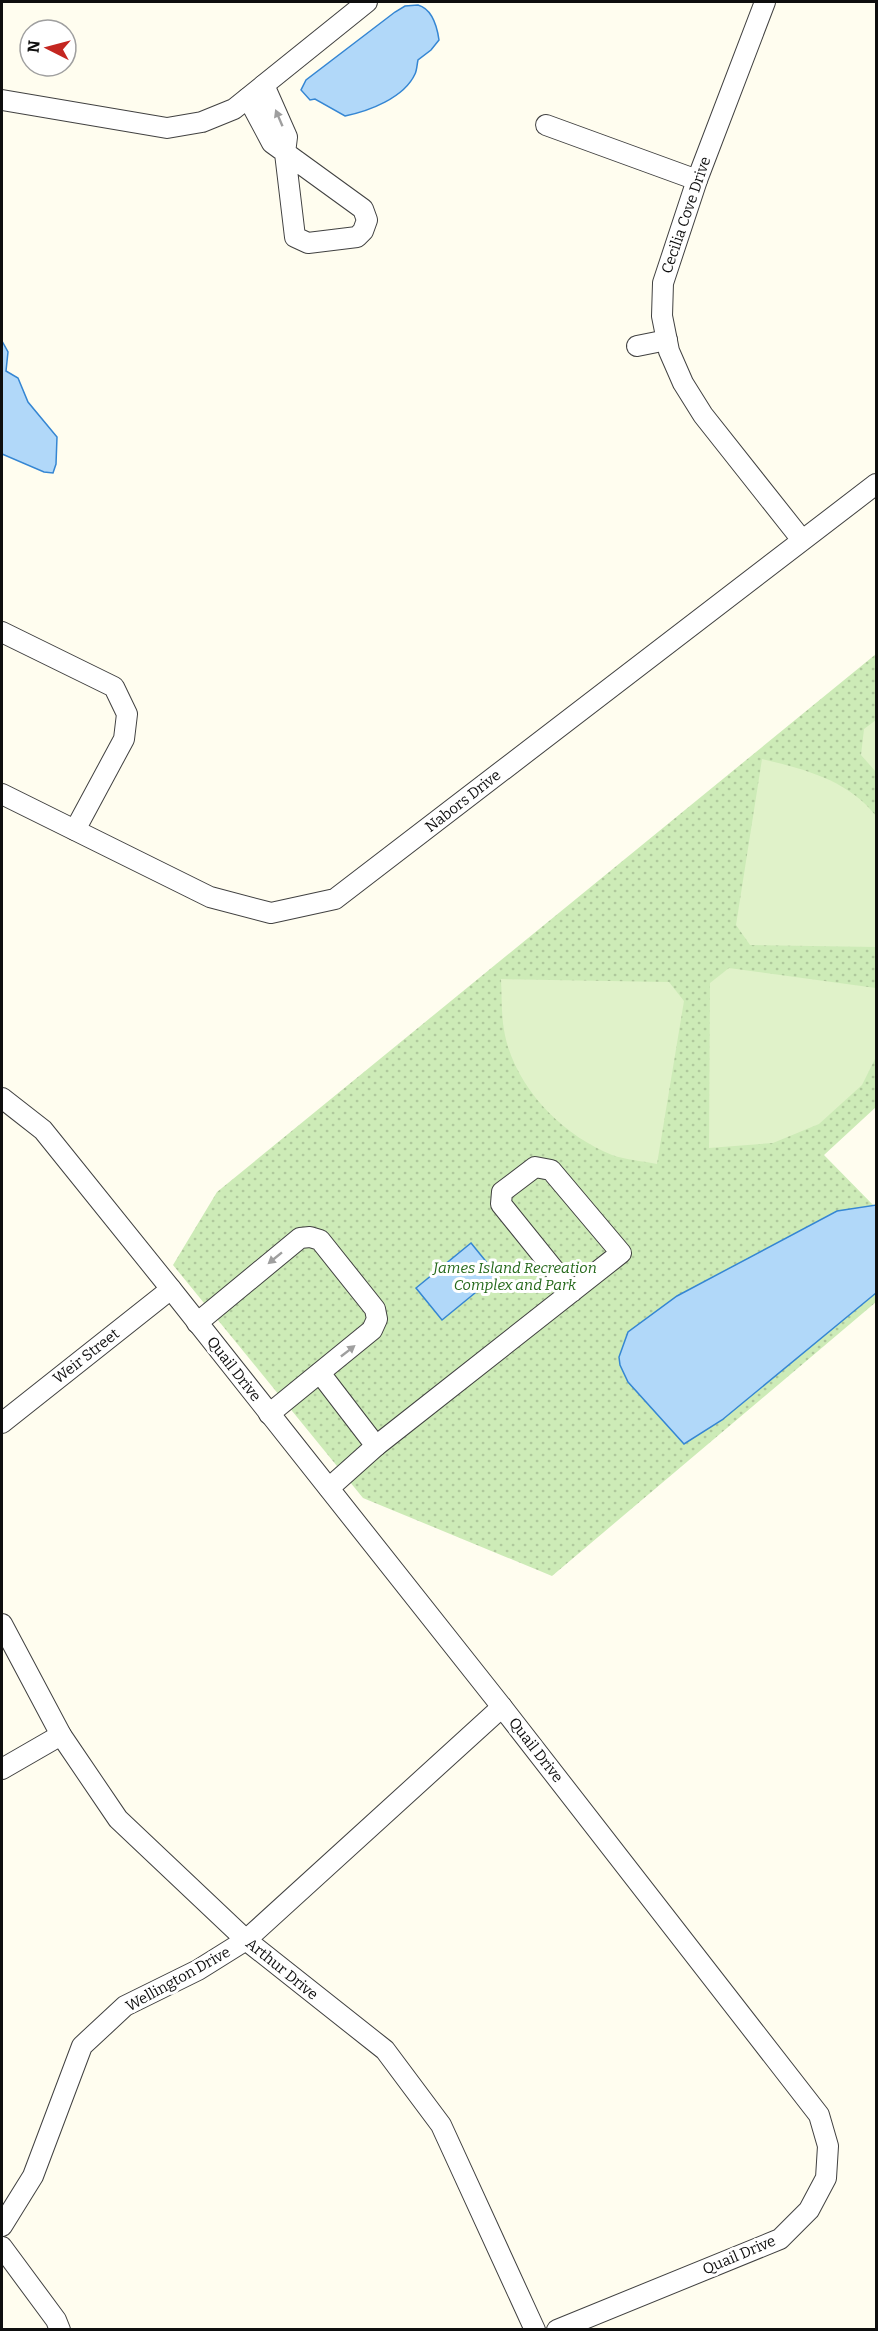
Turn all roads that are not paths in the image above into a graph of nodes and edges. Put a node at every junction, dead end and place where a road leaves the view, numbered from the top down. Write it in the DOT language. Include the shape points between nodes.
graph roads {
  1 [pos="367,2"];
  2 [pos="765,2"];
  3 [pos="264,85"];
  4 [pos="248,98"];
  5 [pos="2,100"];
  6 [pos="546,125"];
  7 [pos="285,153"];
  8 [pos="697,180"];
  9 [pos="667,340"];
  10 [pos="638,346"];
  11 [pos="876,483"];
  12 [pos="802,540"];
  13 [pos="2,632"];
  14 [pos="2,794"];
  15 [pos="75,830"];
  16 [pos="2,1098"];
  17 [pos="171,1289"];
  18 [pos="572,1292"];
  19 [pos="197,1323"];
  20 [pos="320,1373"];
  21 [pos="270,1414"];
  22 [pos="2,1423"];
  23 [pos="376,1446"];
  24 [pos="329,1488"];
  25 [pos="2,1624"];
  26 [pos="502,1707"];
  27 [pos="61,1735"];
  28 [pos="2,1769"];
  29 [pos="246,1940"];
  30 [pos="2,2226"];
  31 [pos="2,2247"];
  32 [pos="60,2330"];
  33 [pos="535,2330"];
  34 [pos="557,2330"];
  1 -- 3 [label="street"];
  2 -- 8 [label="street, Cecilia Cove Drive"];
  3 -- 4 [label="street"];
  7 -- 3 [label="street, one-way" via="287,137"];
  4 -- 5 [label="street" via="234,109 202,122 167,128"];
  4 -- 7 [label="street" via="272,143"];
  6 -- 8 [label="street"];
  7 -- 7 [label="street" via="295,237 308,243 357,237 367,220 363,209"];
  8 -- 9 [label="street, Cecilia Cove Drive" via="663,283 662,316"];
  9 -- 10 [label="street"];
  9 -- 12 [label="street, Cecilia Cove Drive" via="683,383 703,415"];
  11 -- 12 [label="street, Nabors Drive"];
  12 -- 15 [label="street, Nabors Drive" via="335,899 271,913 220,900"];
  13 -- 15 [label="street" via="114,687 127,714 124,739"];
  14 -- 15 [label="street, Nabors Drive"];
  16 -- 17 [label="street, Quail Drive" via="43,1130"];
  17 -- 19 [label="street, Quail Drive"];
  17 -- 22 [label="street, Weir Street"];
  18 -- 18 [label="street" via="621,1253 551,1170 535,1167 502,1192 501,1204"];
  18 -- 23 [label="street"];
  20 -- 19 [label="street, one-way" via="372,1330 377,1319 375,1309 320,1240 300,1238"];
  19 -- 21 [label="street, Quail Drive"];
  20 -- 21 [label="street"];
  20 -- 23 [label="street"];
  21 -- 24 [label="street, Quail Drive"];
  23 -- 24 [label="street"];
  24 -- 26 [label="street, Quail Drive"];
  25 -- 27 [label="street, Arthur Drive"];
  26 -- 29 [label="street, Wellington Drive"];
  26 -- 34 [label="street, Quail Drive" via="819,2115 828,2146 822,2186 809,2210 780,2239"];
  27 -- 28 [label="street"];
  27 -- 29 [label="street, Arthur Drive" via="118,1819"];
  29 -- 30 [label="street, Wellington Drive" via="198,1970 125,2006 82,2046 33,2176"];
  29 -- 33 [label="street, Arthur Drive" via="385,2050 441,2125"];
  31 -- 32 [label="street" via="56,2319"];
}
